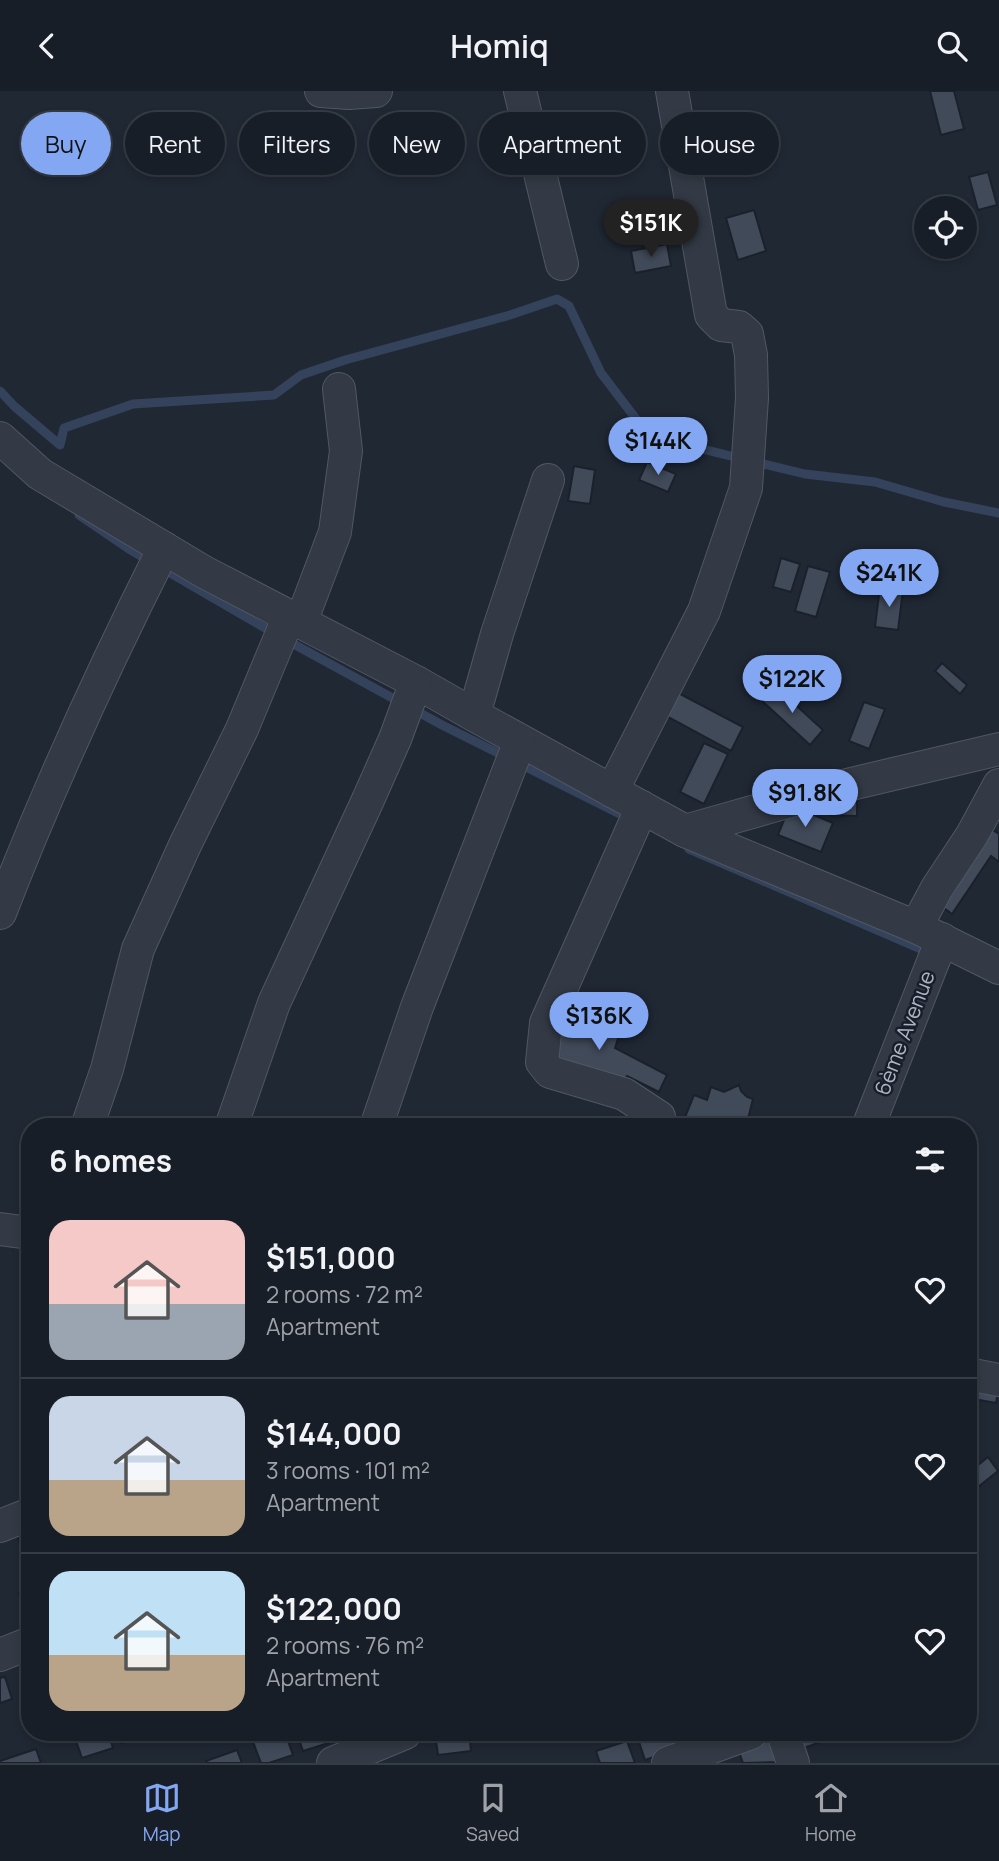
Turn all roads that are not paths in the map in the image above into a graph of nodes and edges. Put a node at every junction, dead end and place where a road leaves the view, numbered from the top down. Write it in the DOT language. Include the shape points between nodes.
graph roads {
  1 [pos="321,91"];
  2 [pos="376,91"];
  3 [pos="520,91"];
  4 [pos="672,91"];
  5 [pos="562,264"];
  6 [pos="339,389"];
  7 [pos="0,437"];
  8 [pos="548,480"];
  9 [pos="164,548"];
  10 [pos="295,619"];
  11 [pos="416,682"];
  12 [pos="474,715"];
  13 [pos="520,741"];
  14 [pos="999,749"];
  15 [pos="999,785"];
  16 [pos="612,791"];
  17 [pos="642,807"];
  18 [pos="685,831"];
  19 [pos="0,913"];
  20 [pos="929,933"];
  21 [pos="999,968"];
  22 [pos="90,1118"];
  23 [pos="233,1118"];
  24 [pos="379,1118"];
  25 [pos="659,1118"];
  26 [pos="871,1118"];
  27 [pos="0,1229"];
  28 [pos="21,1232"];
  29 [pos="977,1376"];
  30 [pos="999,1380"];
  31 [pos="21,1518"];
  32 [pos="0,1526"];
  33 [pos="21,1647"];
  34 [pos="0,1655"];
  35 [pos="386,1741"];
  36 [pos="729,1741"];
  37 [pos="786,1741"];
  38 [pos="333,1763"];
  39 [pos="668,1763"];
  40 [pos="793,1763"];
  1 -- 2 [label="street"];
  3 -- 5 [label="street"];
  4 -- 16 [label="street" via="711,314 721,325 739,327 747,334 751,355 746,488 704,611"];
  6 -- 10 [label="street" via="346,451 335,532"];
  7 -- 9 [label="street" via="40,474"];
  8 -- 12 [label="street"];
  9 -- 10 [label="street"];
  9 -- 19 [label="street" via="107,663"];
  10 -- 11 [label="street"];
  10 -- 22 [label="street" via="138,949"];
  11 -- 12 [label="street"];
  11 -- 23 [label="street" via="395,739 274,1003"];
  12 -- 13 [label="street"];
  13 -- 16 [label="street"];
  13 -- 24 [label="street"];
  14 -- 18 [label="street" via="847,785"];
  15 -- 20 [label="street, 6ème Avenue" via="937,888"];
  16 -- 17 [label="street"];
  17 -- 18 [label="street"];
  17 -- 25 [label="street" via="546,1023 542,1062 550,1072 624,1094"];
  18 -- 20 [label="street"];
  20 -- 21 [label="street"];
  20 -- 26 [label="street, 6ème Avenue"];
  27 -- 28 [label="street"];
  29 -- 30 [label="street"];
  31 -- 32 [label="street"];
  33 -- 34 [label="street"];
  35 -- 38 [label="street"];
  36 -- 39 [label="street"];
  37 -- 40 [label="street"];
}
